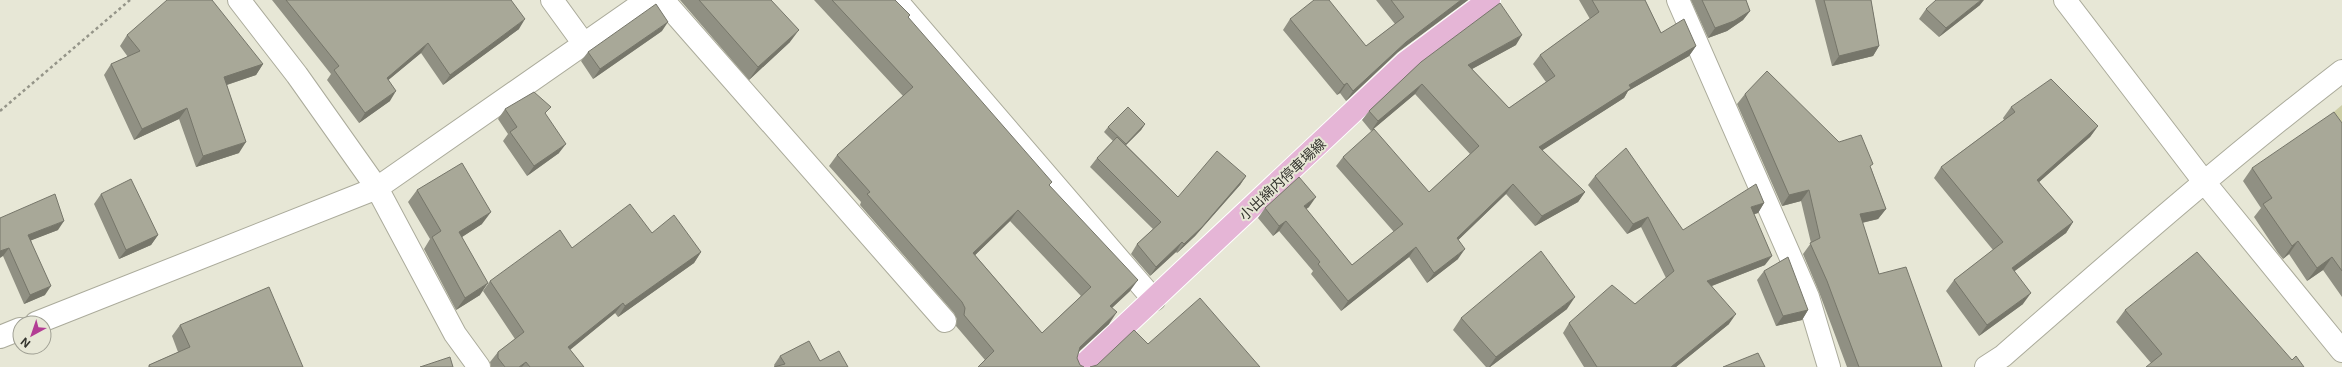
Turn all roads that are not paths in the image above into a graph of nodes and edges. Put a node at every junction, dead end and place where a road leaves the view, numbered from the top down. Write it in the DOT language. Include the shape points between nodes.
graph roads {
  1 [pos="239,0"];
  2 [pos="552,0"];
  3 [pos="647,0"];
  4 [pos="663,0"];
  5 [pos="896,0"];
  6 [pos="1489,0"];
  7 [pos="1678,0"];
  8 [pos="2071,2"];
  9 [pos="584,44"];
  10 [pos="2342,71"];
  11 [pos="2205,183"];
  12 [pos="377,188"];
  13 [pos="1154,300"];
  14 [pos="52,317"];
  15 [pos="945,321"];
  16 [pos="12,332"];
  17 [pos="0,337"];
  18 [pos="2342,351"];
  19 [pos="479,367"];
  20 [pos="1081,367"];
  21 [pos="1829,367"];
  22 [pos="1986,367"];
  1 -- 12 [label="street" via="297,75"];
  2 -- 9 [label="street"];
  3 -- 9 [label="street"];
  4 -- 15 [label="street"];
  5 -- 13 [label="street"];
  6 -- 13 [label="main road, 小出綿内停車場線" via="1406,62"];
  7 -- 21 [label="street" via="1808,297"];
  8 -- 11 [label="street"];
  9 -- 12 [label="street"];
  10 -- 11 [label="street"];
  11 -- 18 [label="street"];
  11 -- 22 [label="street" via="2003,356"];
  12 -- 14 [label="street"];
  12 -- 19 [label="street" via="455,334"];
  13 -- 20 [label="main road, 小出綿内停車場線"];
  16 -- 17 [label="street"];
}
